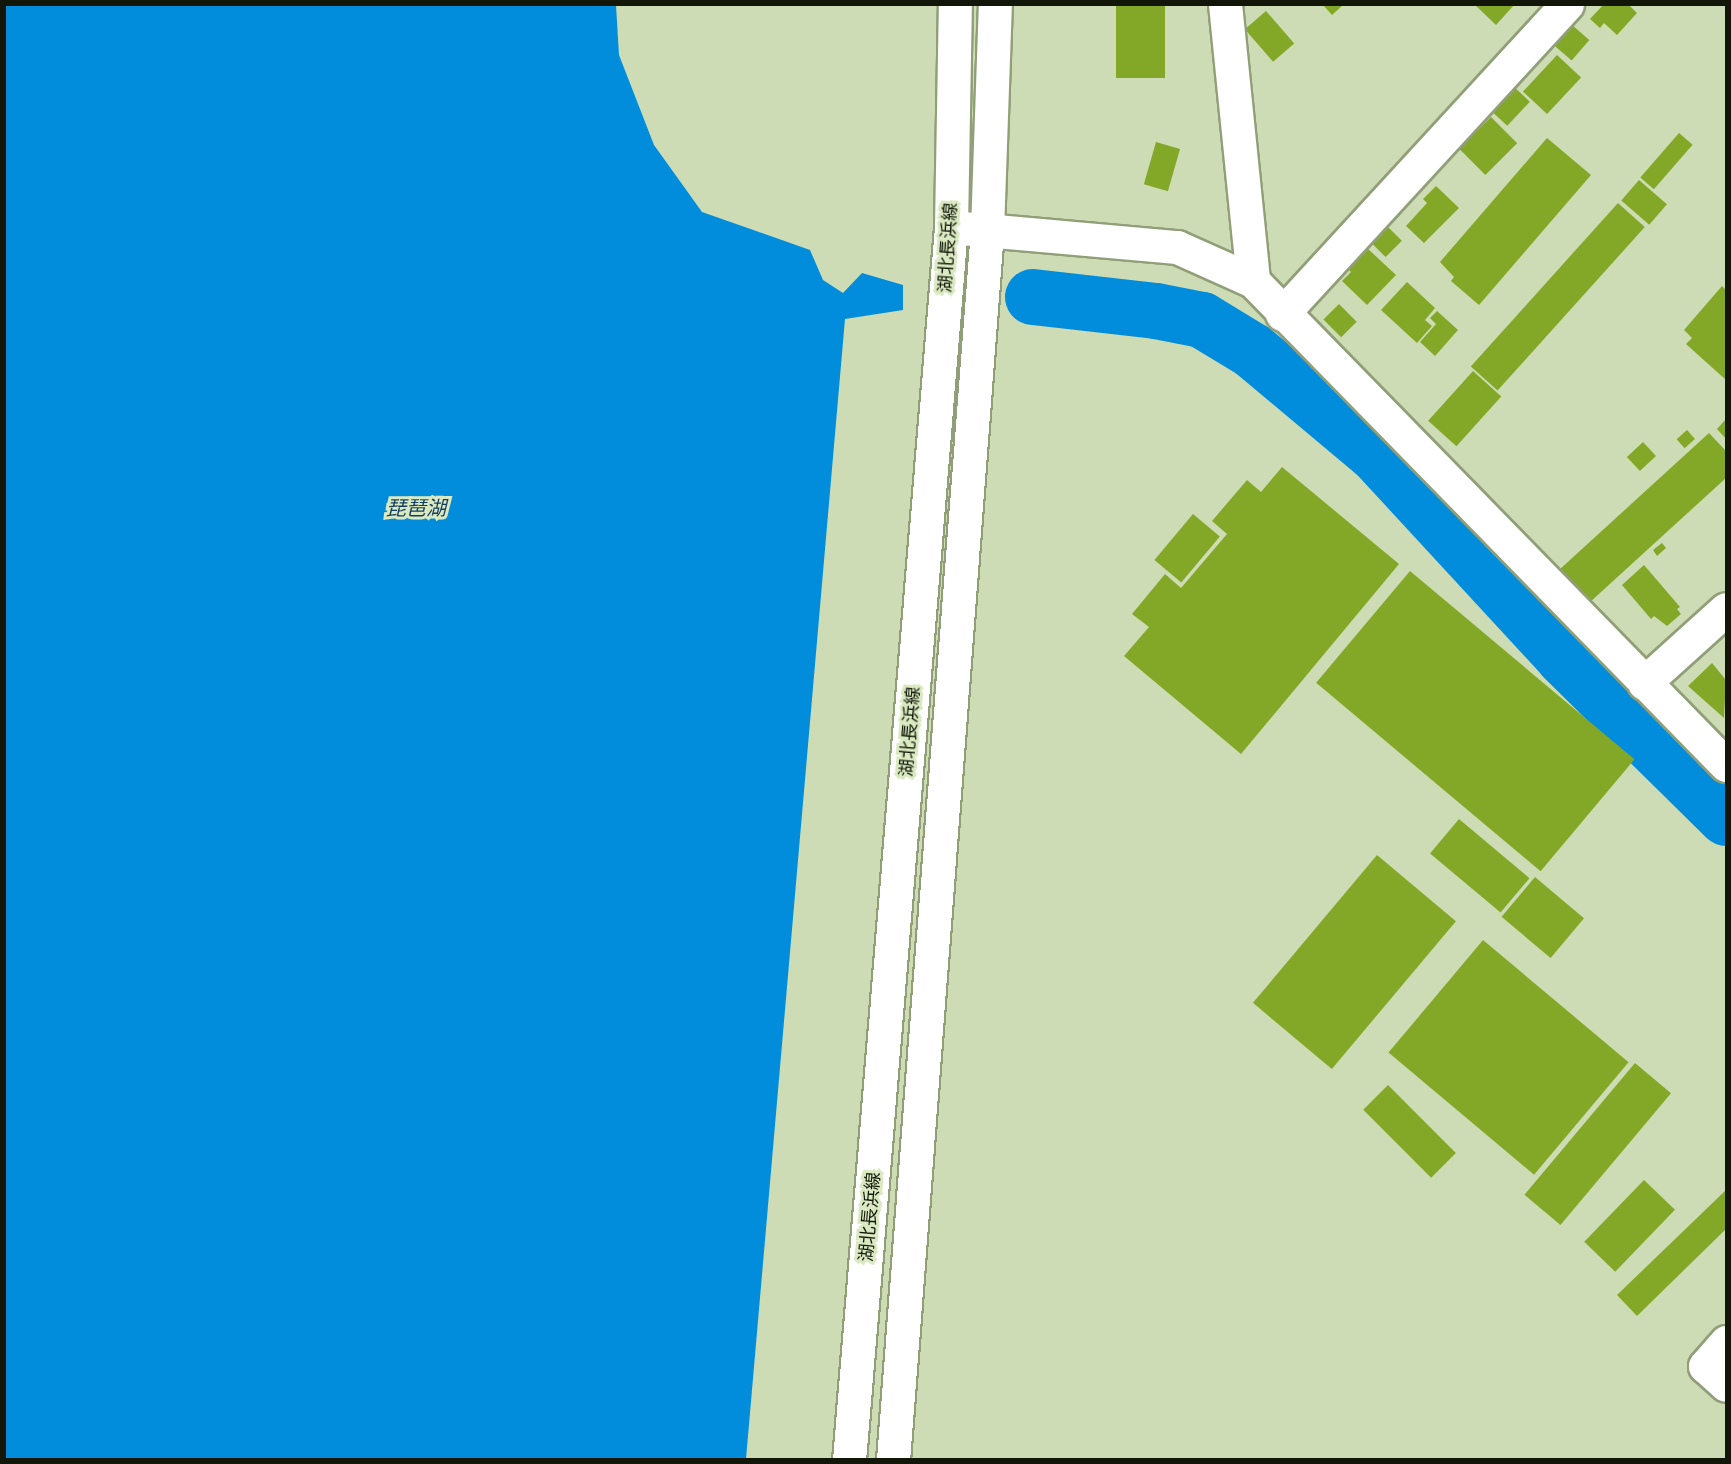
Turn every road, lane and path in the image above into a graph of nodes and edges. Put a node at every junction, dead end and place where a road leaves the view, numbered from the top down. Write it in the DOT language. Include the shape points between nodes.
graph roads {
  1 [pos="955,4"];
  2 [pos="995,4"];
  3 [pos="1225,4"];
  4 [pos="1567,4"];
  5 [pos="951,227"];
  6 [pos="987,230"];
  7 [pos="1253,281"];
  8 [pos="1282,314"];
  9 [pos="1726,609"];
  10 [pos="1644,683"];
  11 [pos="1726,765"];
  12 [pos="1726,1342"];
  13 [pos="1726,1385"];
  14 [pos="849,1460"];
  15 [pos="893,1460"];
  1 -- 5 [label="main road, 湖北長浜線"];
  2 -- 6 [label="main road, 湖北長浜線"];
  3 -- 7 [label="main road"];
  4 -- 8 [label="main road"];
  5 -- 6 [label="main road"];
  5 -- 14 [label="main road, 湖北長浜線"];
  6 -- 7 [label="main road" via="1177,247"];
  6 -- 15 [label="main road, 湖北長浜線"];
  7 -- 8 [label="main road"];
  8 -- 10 [label="main road"];
  9 -- 10 [label="main road"];
  10 -- 11 [label="main road"];
  12 -- 13 [label="main road" via="1705,1366"];
}
